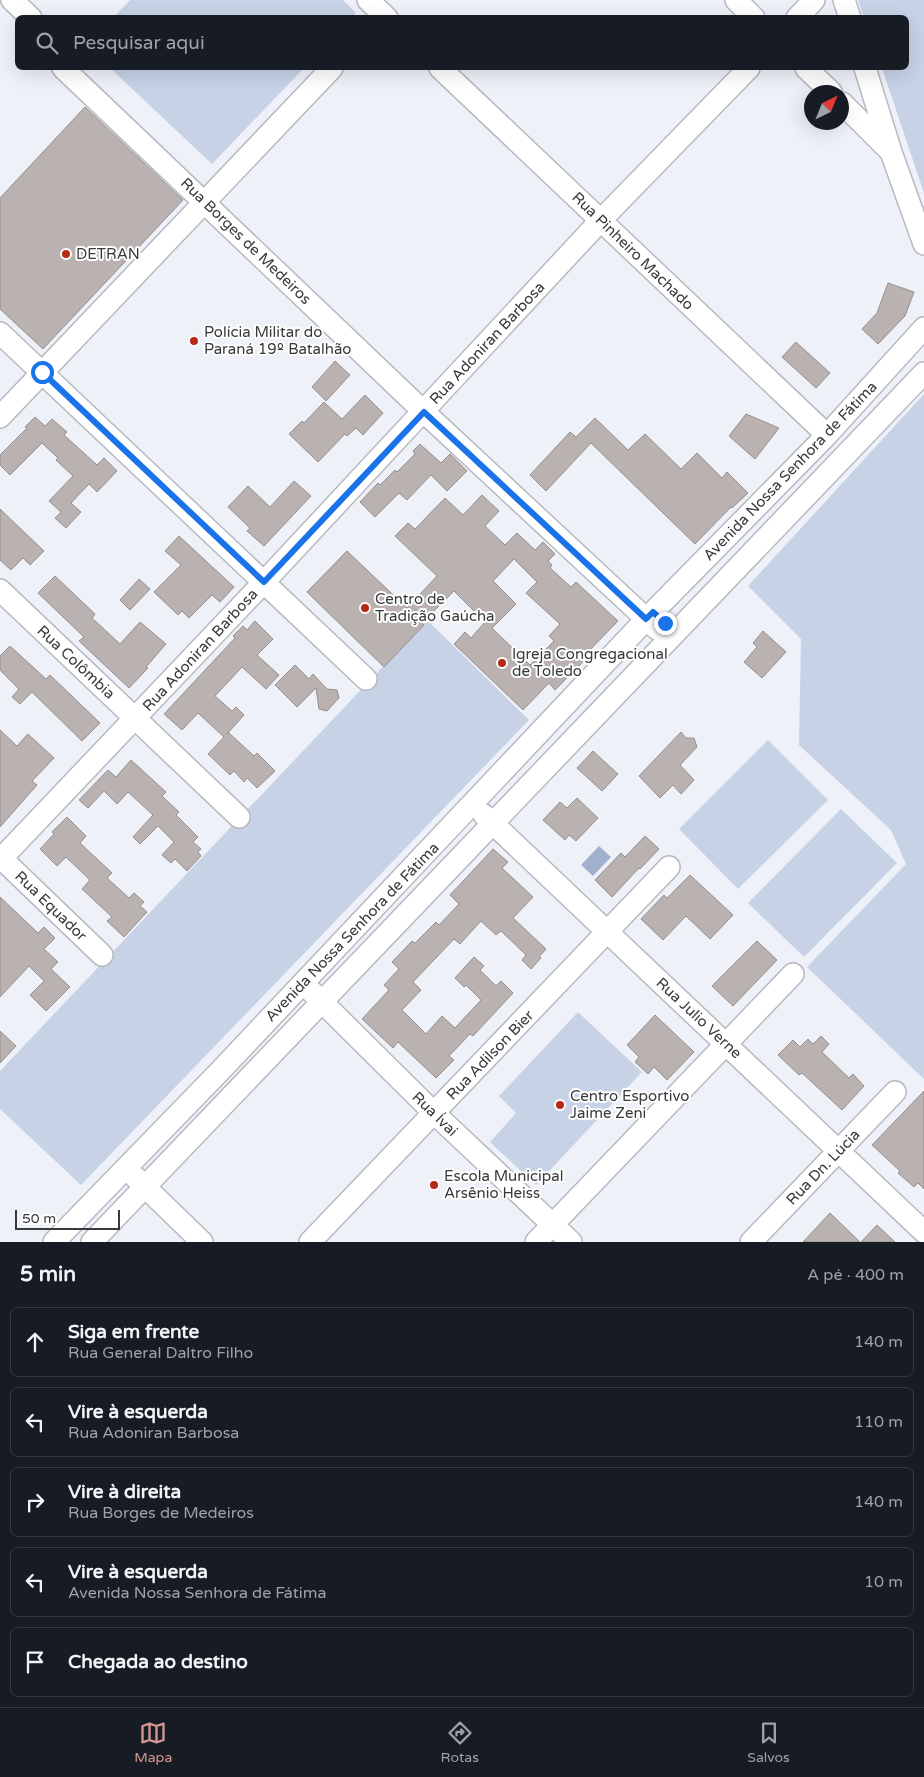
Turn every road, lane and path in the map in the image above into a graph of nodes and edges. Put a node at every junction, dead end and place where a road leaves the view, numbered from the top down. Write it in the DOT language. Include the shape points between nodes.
graph roads {
  1 [pos="12,0"];
  2 [pos="736,0"];
  3 [pos="814,0"];
  4 [pos="844,0"];
  5 [pos="0,8"];
  6 [pos="28,15"];
  7 [pos="751,15"];
  8 [pos="800,15"];
  9 [pos="849,15"];
  10 [pos="15,21"];
  11 [pos="65,70"];
  12 [pos="86,70"];
  13 [pos="330,70"];
  14 [pos="442,70"];
  15 [pos="747,70"];
  16 [pos="808,70"];
  17 [pos="866,70"];
  18 [pos="824,85"];
  19 [pos="849,110"];
  20 [pos="891,152"];
  21 [pos="210,197"];
  22 [pos="601,220"];
  23 [pos="924,244"];
  24 [pos="924,328"];
  25 [pos="0,332"];
  26 [pos="42,372"];
  27 [pos="924,374"];
  28 [pos="428,407"];
  29 [pos="0,417"];
  30 [pos="826,435"];
  31 [pos="264,582"];
  32 [pos="0,590"];
  33 [pos="650,616"];
  34 [pos="672,636"];
  35 [pos="366,679"];
  36 [pos="135,718"];
  37 [pos="472,804"];
  38 [pos="240,817"];
  39 [pos="493,823"];
  40 [pos="1,858"];
  41 [pos="669,867"];
  42 [pos="607,932"];
  43 [pos="102,955"];
  44 [pos="793,974"];
  45 [pos="303,984"];
  46 [pos="322,1002"];
  47 [pos="726,1043"];
  48 [pos="894,1092"];
  49 [pos="434,1113"];
  50 [pos="838,1150"];
  51 [pos="126,1168"];
  52 [pos="145,1187"];
  53 [pos="552,1225"];
  54 [pos="924,1232"];
  55 [pos="54,1242"];
  56 [pos="92,1242"];
  57 [pos="202,1242"];
  58 [pos="310,1242"];
  59 [pos="536,1242"];
  60 [pos="570,1242"];
  61 [pos="751,1242"];
  1 -- 6 [label="street"];
  2 -- 7 [label="street"];
  3 -- 8 [label="street"];
  4 -- 9 [label="street"];
  5 -- 10 [label="street"];
  11 -- 21 [label="street, Rua Borges de Medeiros"];
  12 -- 21 [label="street, Rua Borges de Medeiros"];
  13 -- 21 [label="street"];
  14 -- 22 [label="street, Rua Pinheiro Machado"];
  15 -- 22 [label="street, Rua Adoniran Barbosa"];
  16 -- 18 [label="street"];
  17 -- 20 [label="street"];
  19 -- 20 [label="street"];
  20 -- 23 [label="street"];
  21 -- 26 [label="street"];
  21 -- 28 [label="street, Rua Borges de Medeiros"];
  22 -- 28 [label="street, Rua Adoniran Barbosa"];
  22 -- 30 [label="street, Rua Pinheiro Machado"];
  24 -- 30 [label="street, Avenida Nossa Senhora de Fátima"];
  25 -- 26 [label="street"];
  26 -- 29 [label="street"];
  26 -- 31 [label="street"];
  27 -- 34 [label="street, Avenida Nossa Senhora de Fátima"];
  28 -- 31 [label="street, Rua Adoniran Barbosa"];
  28 -- 33 [label="street, Rua Borges de Medeiros"];
  30 -- 33 [label="street, Avenida Nossa Senhora de Fátima"];
  31 -- 35 [label="street"];
  31 -- 36 [label="street, Rua Adoniran Barbosa"];
  32 -- 36 [label="street, Rua Colômbia"];
  33 -- 34 [label="street" via="669,627"];
  33 -- 37 [label="street, Avenida Nossa Senhora de Fátima"];
  34 -- 39 [label="street, Avenida Nossa Senhora de Fátima"];
  36 -- 38 [label="street, Rua Colômbia"];
  36 -- 40 [label="street, Rua Adoniran Barbosa"];
  37 -- 39 [label="street, Rua Julio Verne"];
  37 -- 45 [label="street, Avenida Nossa Senhora de Fátima"];
  39 -- 42 [label="street, Rua Julio Verne"];
  39 -- 46 [label="street, Avenida Nossa Senhora de Fátima"];
  40 -- 43 [label="street, Rua Equador"];
  41 -- 42 [label="street, Rua Adilson Bier"];
  42 -- 47 [label="street, Rua Julio Verne"];
  42 -- 49 [label="street, Rua Adilson Bier"];
  44 -- 47 [label="street"];
  45 -- 46 [label="street, Rua Ívai"];
  45 -- 51 [label="street, Avenida Nossa Senhora de Fátima"];
  46 -- 49 [label="street, Rua Ívai"];
  46 -- 52 [label="street, Avenida Nossa Senhora de Fátima"];
  47 -- 50 [label="street, Rua Julio Verne"];
  47 -- 53 [label="street"];
  48 -- 50 [label="street, Rua Dn. Lúcia"];
  49 -- 53 [label="street, Rua Ívai"];
  49 -- 58 [label="street, Rua Adilson Bier"];
  50 -- 54 [label="street, Rua Julio Verne"];
  50 -- 61 [label="street, Rua Dn. Lúcia"];
  51 -- 52 [label="street"];
  51 -- 55 [label="street, Avenida Nossa Senhora de Fátima"];
  52 -- 56 [label="street, Avenida Nossa Senhora de Fátima"];
  52 -- 57 [label="street"];
  53 -- 59 [label="street"];
  53 -- 60 [label="street, Rua Ívai"];
}
